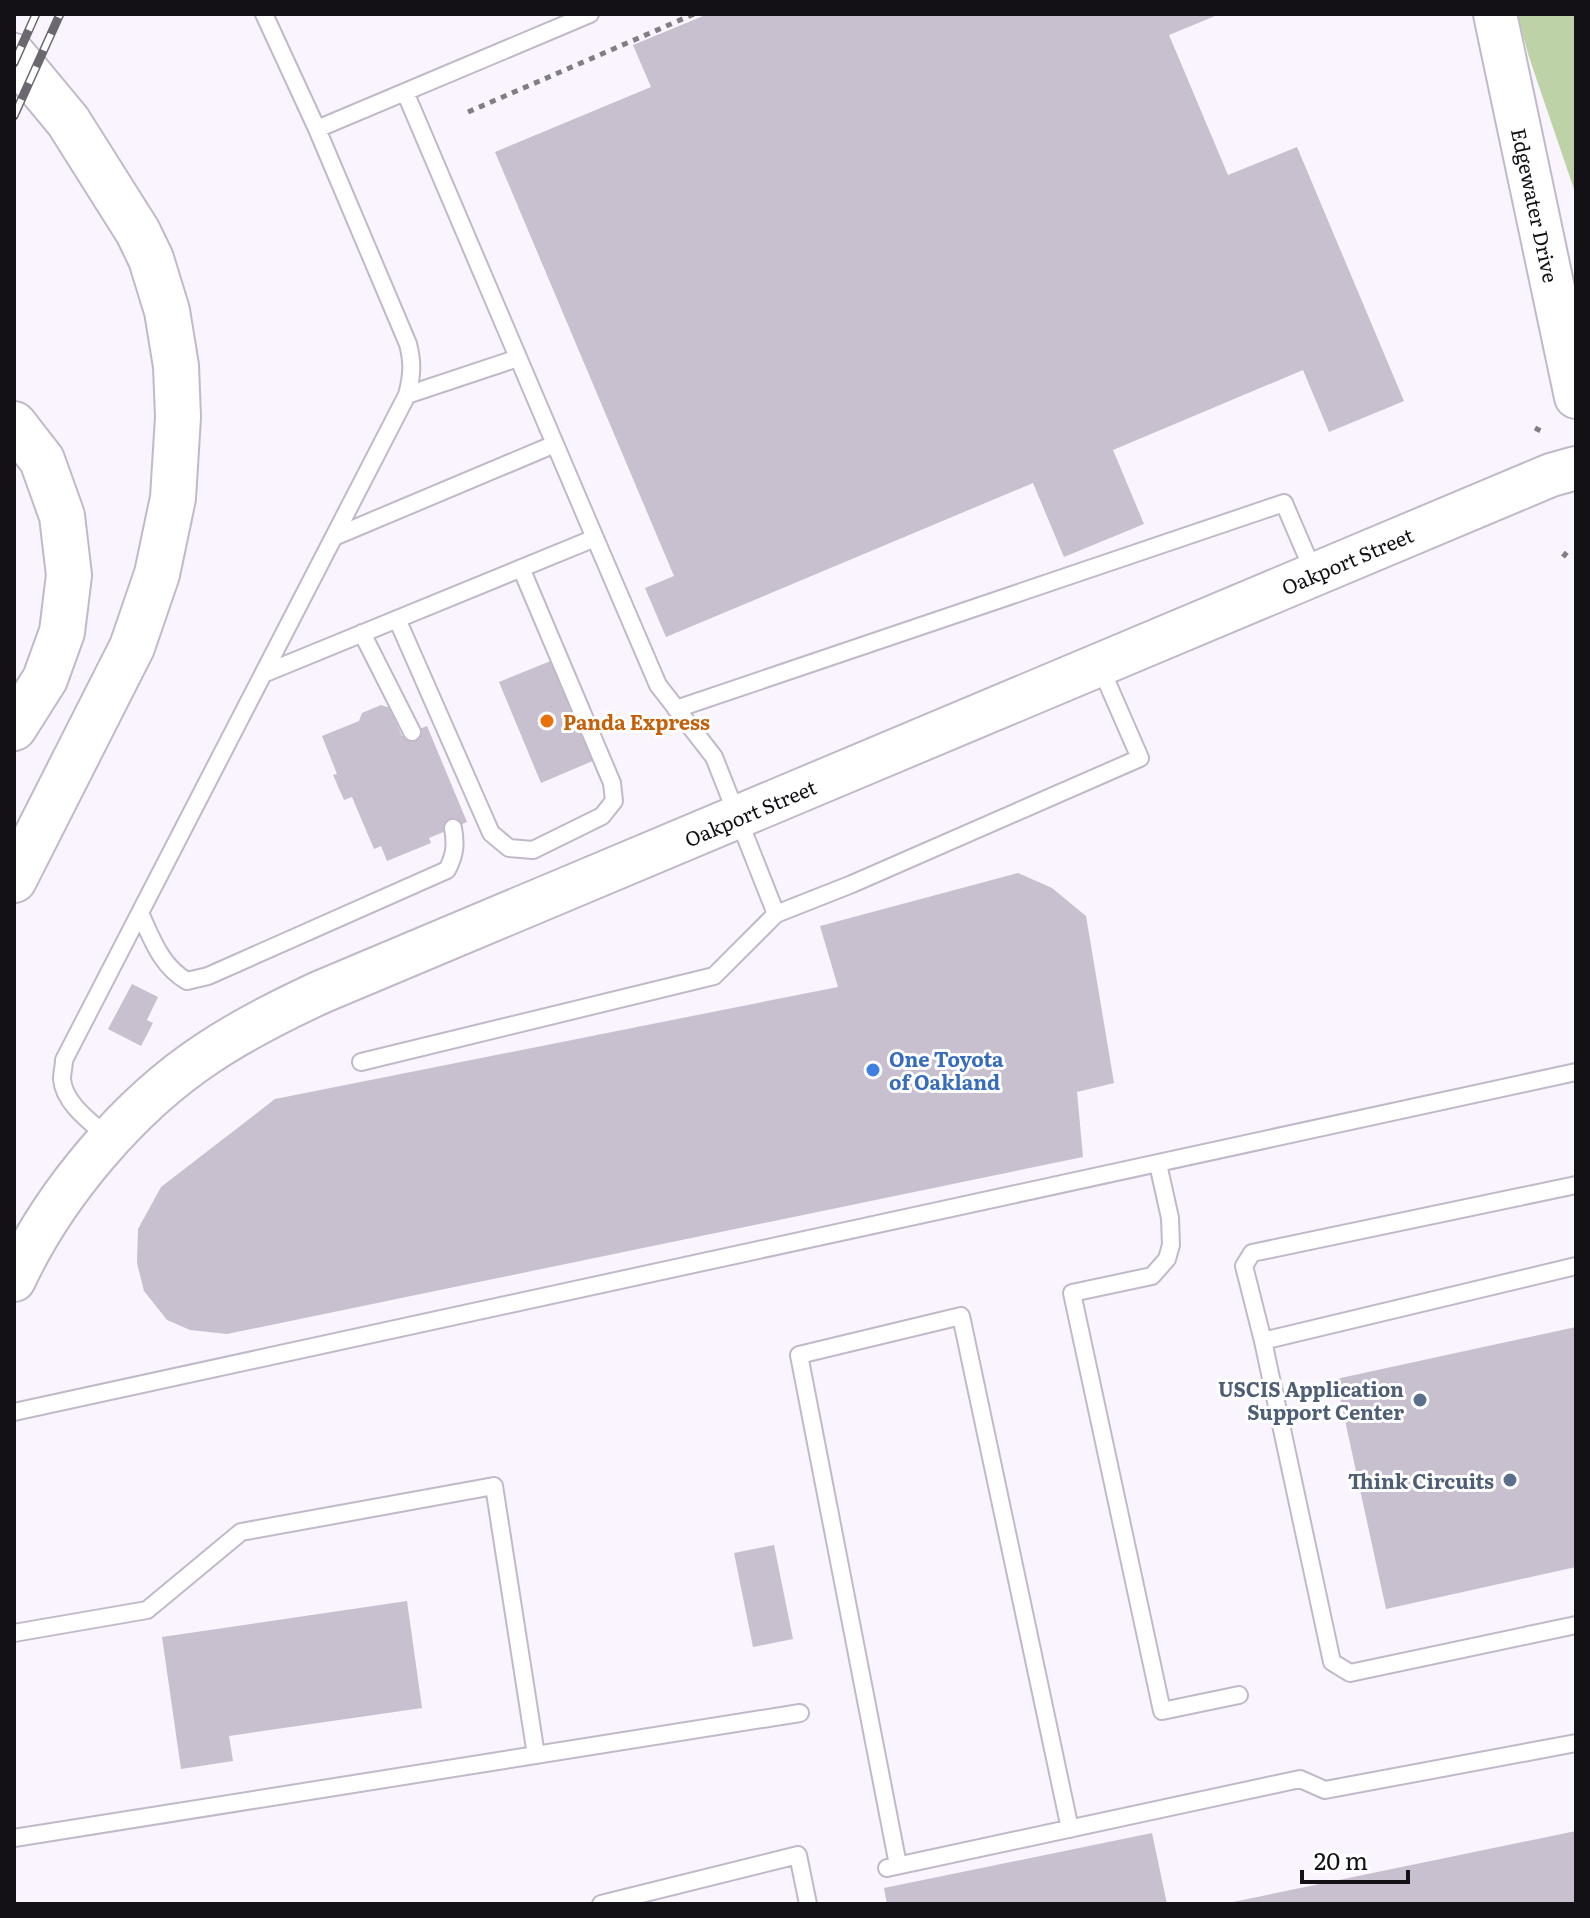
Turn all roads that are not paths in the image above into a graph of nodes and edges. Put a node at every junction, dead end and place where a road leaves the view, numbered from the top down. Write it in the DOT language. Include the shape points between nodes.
graph roads {
  1 [pos="264,14"];
  2 [pos="590,14"];
  3 [pos="1495,14"];
  4 [pos="14,56"];
  5 [pos="14,74"];
  6 [pos="405,92"];
  7 [pos="68,121"];
  8 [pos="317,129"];
  9 [pos="518,358"];
  10 [pos="407,395"];
  11 [pos="1576,397"];
  12 [pos="14,424"];
  13 [pos="555,444"];
  14 [pos="1576,468"];
  15 [pos="334,537"];
  16 [pos="595,538"];
  17 [pos="521,568"];
  18 [pos="1314,574"];
  19 [pos="397,619"];
  20 [pos="362,633"];
  21 [pos="1099,664"];
  22 [pos="263,674"];
  23 [pos="676,709"];
  24 [pos="14,728"];
  25 [pos="412,732"];
  26 [pos="738,816"];
  27 [pos="453,828"];
  28 [pos="14,880"];
  29 [pos="140,913"];
  30 [pos="776,914"];
  31 [pos="361,1062"];
  32 [pos="1576,1072"];
  33 [pos="109,1138"];
  34 [pos="1158,1164"];
  35 [pos="1576,1185"];
  36 [pos="1576,1266"];
  37 [pos="14,1280"];
  38 [pos="1263,1341"];
  39 [pos="14,1412"];
  40 [pos="1576,1625"];
  41 [pos="14,1633"];
  42 [pos="1239,1695"];
  43 [pos="800,1713"];
  44 [pos="1576,1743"];
  45 [pos="536,1755"];
  46 [pos="1070,1829"];
  47 [pos="14,1838"];
  48 [pos="606,1903"];
  49 [pos="808,1904"];
  1 -- 8 [label="lane"];
  2 -- 6 [label="lane"];
  3 -- 11 [label="main road, Edgewater Drive"];
  4 -- 7 [label="highway"];
  5 -- 7 [label="highway"];
  6 -- 8 [label="lane"];
  6 -- 9 [label="lane"];
  7 -- 28 [label="highway" via="138,232 167,311 178,417 173,498 157,574 132,647"];
  8 -- 10 [label="lane" via="408,344 413,362"];
  9 -- 10 [label="lane"];
  9 -- 13 [label="lane"];
  10 -- 15 [label="lane"];
  12 -- 24 [label="highway" via="42,460 62,516 69,575 62,632 45,679"];
  13 -- 15 [label="lane"];
  13 -- 16 [label="lane"];
  14 -- 18 [label="main road, Oakport Street"];
  15 -- 22 [label="lane"];
  16 -- 17 [label="lane"];
  16 -- 23 [label="lane" via="658,685"];
  17 -- 19 [label="lane"];
  17 -- 19 [label="lane" via="612,783 614,801 602,816 533,850 509,848 491,833"];
  18 -- 21 [label="main road, Oakport Street"];
  18 -- 23 [label="lane" via="1284,503"];
  19 -- 20 [label="lane"];
  20 -- 22 [label="lane"];
  20 -- 25 [label="lane"];
  21 -- 26 [label="main road, Oakport Street"];
  21 -- 30 [label="lane" via="1140,758"];
  22 -- 29 [label="lane"];
  23 -- 26 [label="lane" via="714,757"];
  26 -- 30 [label="lane"];
  26 -- 33 [label="main road, Oakport Street" via="259,1022 205,1055"];
  27 -- 29 [label="lane" via="456,845 447,870 208,976 187,981 172,973"];
  29 -- 33 [label="lane" via="64,1060 65,1091"];
  30 -- 31 [label="lane" via="714,976"];
  32 -- 34 [label="lane"];
  33 -- 37 [label="main road, Oakport Street" via="70,1186"];
  34 -- 39 [label="lane"];
  34 -- 42 [label="lane" via="1170,1218 1167,1259 1152,1276 1072,1293 1162,1711"];
  35 -- 38 [label="lane" via="1252,1253 1244,1266"];
  36 -- 38 [label="lane"];
  38 -- 40 [label="lane" via="1332,1662 1350,1673"];
  41 -- 45 [label="lane" via="147,1610 241,1532 494,1486"];
  43 -- 45 [label="lane"];
  44 -- 46 [label="lane" via="1325,1790 1300,1779"];
  45 -- 47 [label="lane"];
  46 -- 46 [label="lane" via="893,1867 799,1355 961,1316"];
  48 -- 49 [label="lane" via="798,1855"];
}
